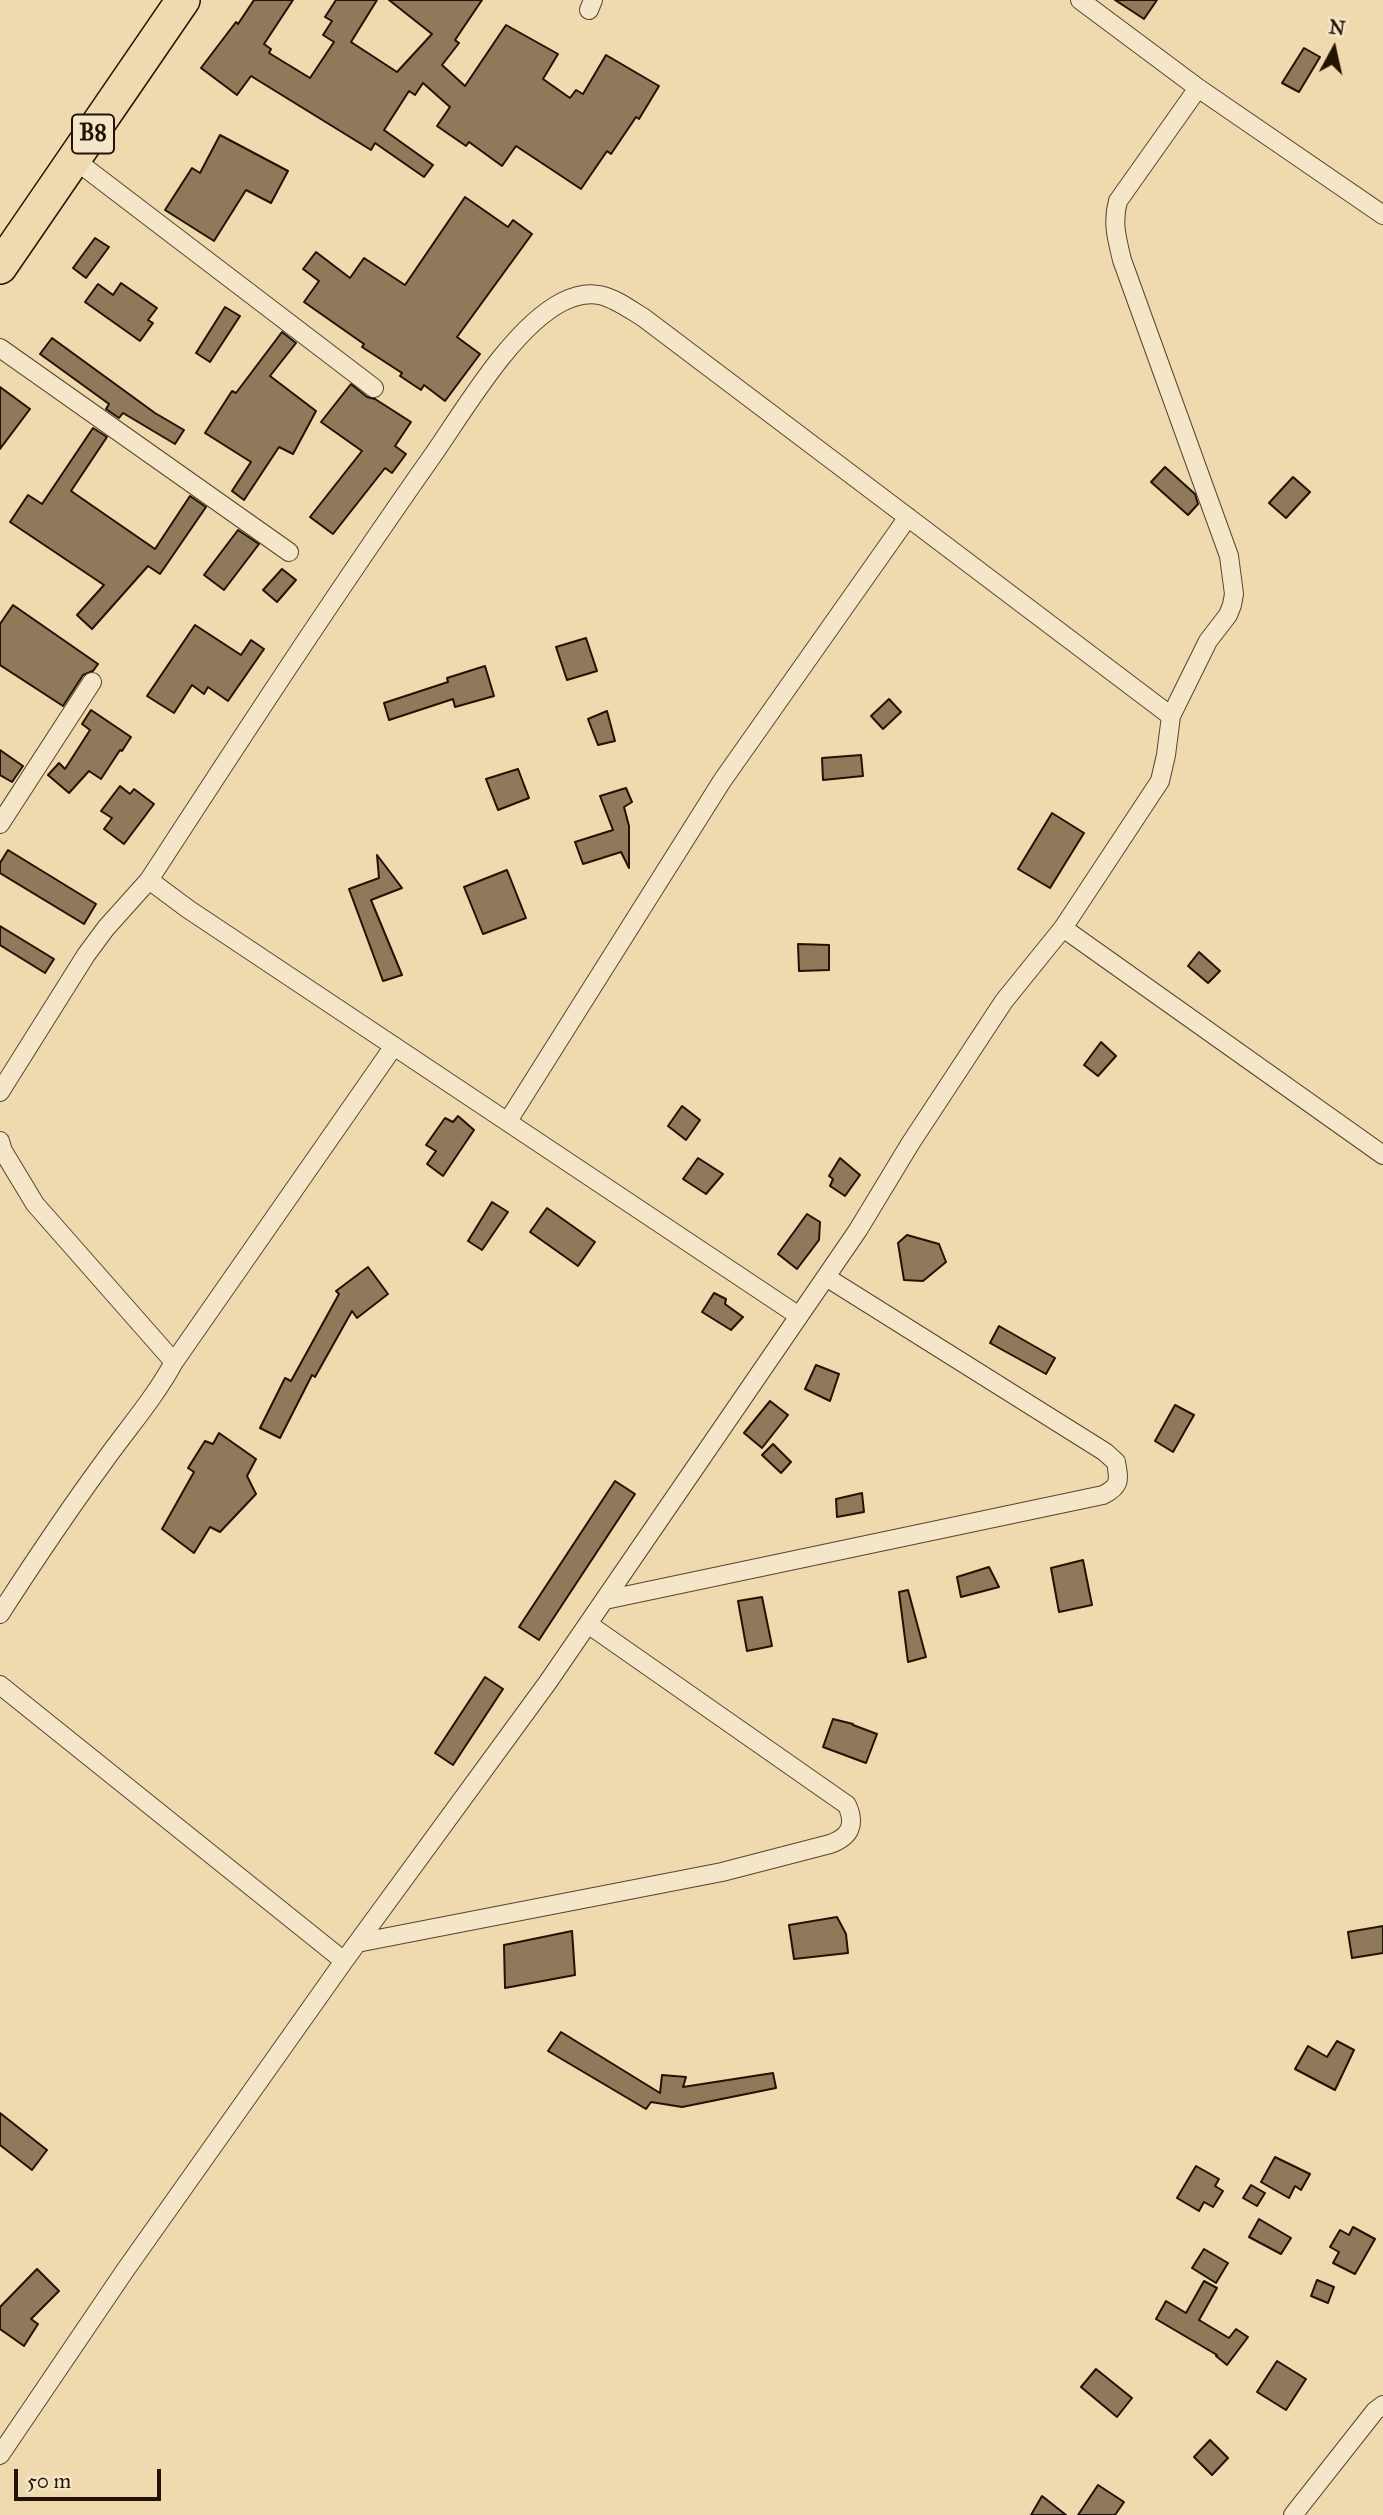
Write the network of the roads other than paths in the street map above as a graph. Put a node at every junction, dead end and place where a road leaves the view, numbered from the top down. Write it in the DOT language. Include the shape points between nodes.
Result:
graph roads {
  1 [pos="183,0"];
  2 [pos="1080,0"];
  3 [pos="1198,88"];
  4 [pos="75,160"];
  5 [pos="1383,215"];
  6 [pos="0,267"];
  7 [pos="0,348"];
  8 [pos="374,388"];
  9 [pos="908,517"];
  10 [pos="289,552"];
  11 [pos="92,682"];
  12 [pos="1171,716"];
  13 [pos="0,824"];
  14 [pos="149,880"];
  15 [pos="1063,928"];
  16 [pos="394,1046"];
  17 [pos="0,1092"];
  18 [pos="508,1121"];
  19 [pos="0,1141"];
  20 [pos="1383,1154"];
  21 [pos="826,1277"];
  22 [pos="799,1316"];
  23 [pos="174,1362"];
  24 [pos="604,1600"];
  25 [pos="0,1614"];
  26 [pos="588,1624"];
  27 [pos="0,1685"];
  28 [pos="357,1942"];
  29 [pos="344,1961"];
  30 [pos="1383,2404"];
  31 [pos="0,2455"];
  32 [pos="1293,2515"];
  1 -- 4 [label="highway, B8"];
  2 -- 3 [label="street"];
  3 -- 5 [label="street"];
  3 -- 12 [label="street" via="1118,201 1114,228 1232,573 1234,594 1228,615 1208,641"];
  4 -- 6 [label="highway, B8"];
  4 -- 8 [label="street"];
  7 -- 10 [label="street"];
  9 -- 12 [label="street"];
  9 -- 14 [label="street" via="645,318 595,292 560,303 501,358 340,587"];
  9 -- 18 [label="street" via="722,781"];
  11 -- 13 [label="street"];
  12 -- 15 [label="street" via="1160,780"];
  14 -- 16 [label="street"];
  14 -- 17 [label="street" via="86,955"];
  15 -- 20 [label="street"];
  15 -- 21 [label="street" via="1004,1001"];
  16 -- 18 [label="street"];
  16 -- 23 [label="street"];
  18 -- 22 [label="street"];
  19 -- 23 [label="street" via="35,1204"];
  21 -- 22 [label="street"];
  21 -- 24 [label="street" via="1105,1452 1116,1462 1115,1489"];
  22 -- 24 [label="street"];
  23 -- 25 [label="street"];
  24 -- 26 [label="street"];
  26 -- 28 [label="street"];
  26 -- 28 [label="street" via="847,1805 852,1816 848,1834 830,1844 722,1872"];
  27 -- 29 [label="street"];
  28 -- 29 [label="street"];
  29 -- 31 [label="street"];
  30 -- 32 [label="street"];
}
